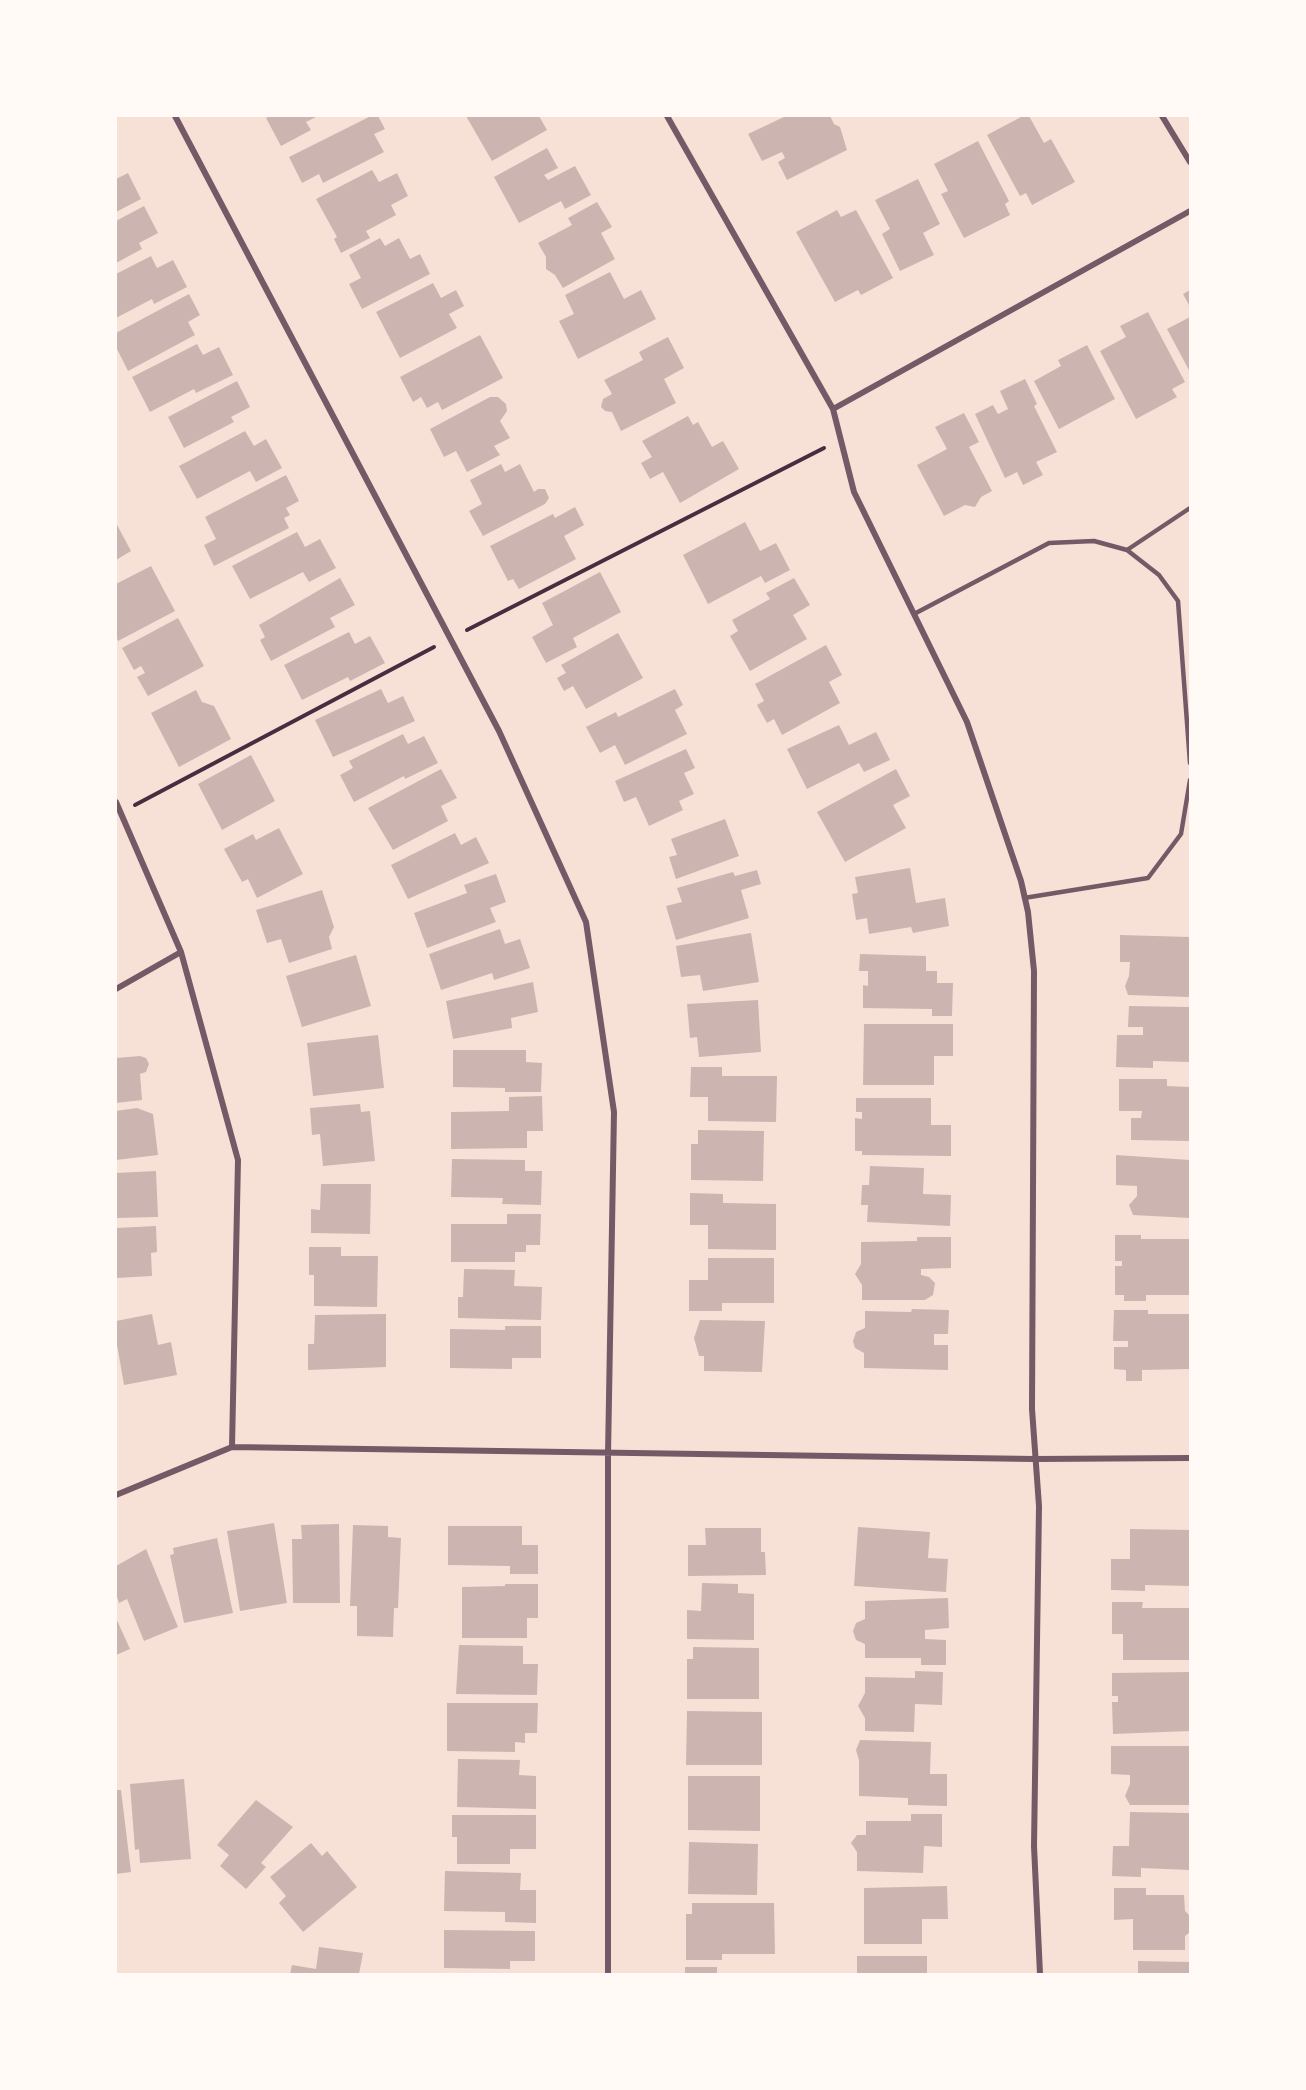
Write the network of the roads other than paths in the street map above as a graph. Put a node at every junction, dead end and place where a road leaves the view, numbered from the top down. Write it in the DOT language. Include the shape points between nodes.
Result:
graph roads {
  1 [pos="175,116"];
  2 [pos="667,116"];
  3 [pos="1162,116"];
  4 [pos="1191,162"];
  5 [pos="1191,211"];
  6 [pos="833,409"];
  7 [pos="1191,508"];
  8 [pos="1127,550"];
  9 [pos="914,614"];
  10 [pos="1191,764"];
  11 [pos="1191,780"];
  12 [pos="116,802"];
  13 [pos="1024,898"];
  14 [pos="181,952"];
  15 [pos="116,990"];
  16 [pos="232,1447"];
  17 [pos="608,1455"];
  18 [pos="1191,1458"];
  19 [pos="1034,1460"];
  20 [pos="116,1495"];
  21 [pos="608,1974"];
  22 [pos="1040,1974"];
  1 -- 17 [label="street" via="499,731 586,922 614,1112"];
  2 -- 6 [label="street"];
  3 -- 4 [label="street"];
  5 -- 6 [label="street"];
  6 -- 9 [label="street" via="854,492"];
  7 -- 8 [label="lane"];
  8 -- 9 [label="lane" via="1094,541 1049,543"];
  8 -- 10 [label="lane" via="1159,574 1178,601"];
  9 -- 13 [label="street" via="968,722"];
  11 -- 13 [label="lane" via="1181,834 1148,878"];
  12 -- 14 [label="street"];
  13 -- 19 [label="street" via="1034,971"];
  14 -- 15 [label="street"];
  14 -- 16 [label="street" via="238,1160"];
  16 -- 17 [label="street"];
  16 -- 20 [label="street"];
  17 -- 19 [label="street"];
  17 -- 21 [label="street"];
  18 -- 19 [label="street"];
  19 -- 22 [label="street" via="1040,1506 1034,1846"];
}
